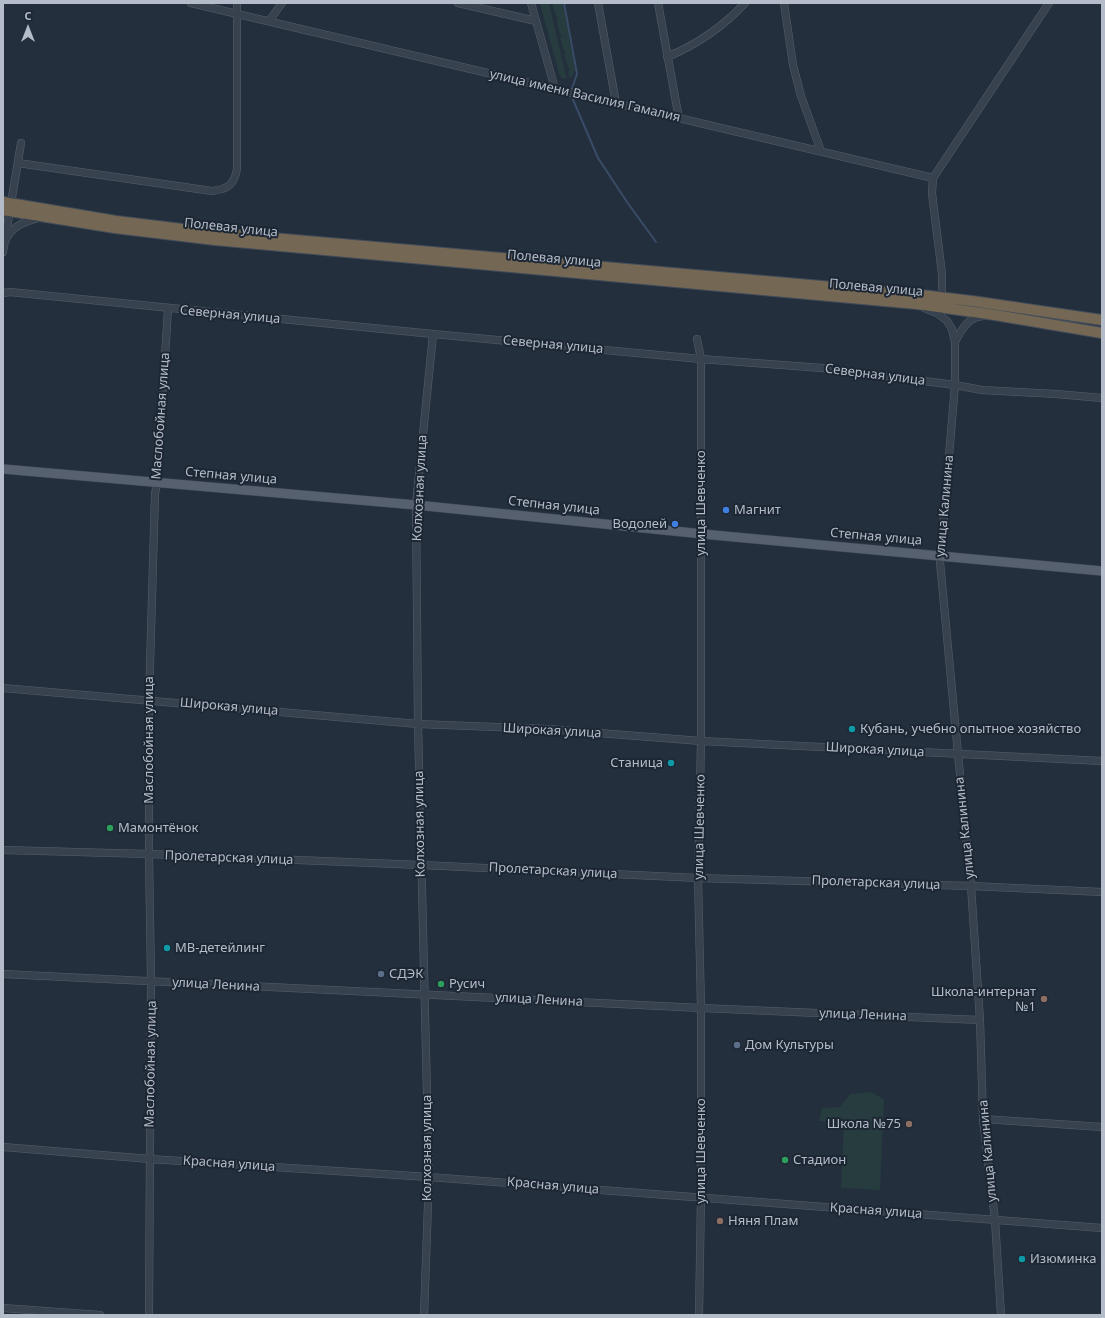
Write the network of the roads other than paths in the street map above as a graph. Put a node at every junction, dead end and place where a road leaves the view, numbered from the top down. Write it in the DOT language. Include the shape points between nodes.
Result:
graph roads {
  1 [pos="192,3"];
  2 [pos="237,3"];
  3 [pos="282,3"];
  4 [pos="458,3"];
  5 [pos="532,3"];
  6 [pos="598,3"];
  7 [pos="658,3"];
  8 [pos="745,3"];
  9 [pos="784,3"];
  10 [pos="1050,3"];
  11 [pos="474,5"];
  12 [pos="237,13"];
  13 [pos="269,21"];
  14 [pos="536,21"];
  15 [pos="667,57"];
  16 [pos="555,89"];
  17 [pos="616,104"];
  18 [pos="679,119"];
  19 [pos="22,143"];
  20 [pos="821,151"];
  21 [pos="18,163"];
  22 [pos="933,178"];
  23 [pos="6,207"];
  24 [pos="45,217"];
  25 [pos="3,227"];
  26 [pos="5,241"];
  27 [pos="3,252"];
  28 [pos="3,293"];
  29 [pos="942,297"];
  30 [pos="917,304"];
  31 [pos="168,309"];
  32 [pos="996,315"];
  33 [pos="1102,320"];
  34 [pos="1102,333"];
  35 [pos="433,334"];
  36 [pos="698,339"];
  37 [pos="954,342"];
  38 [pos="701,359"];
  39 [pos="955,385"];
  40 [pos="1102,398"];
  41 [pos="3,469"];
  42 [pos="157,482"];
  43 [pos="416,505"];
  44 [pos="701,534"];
  45 [pos="940,556"];
  46 [pos="1102,571"];
  47 [pos="3,688"];
  48 [pos="149,700"];
  49 [pos="418,724"];
  50 [pos="701,741"];
  51 [pos="958,754"];
  52 [pos="1102,761"];
  53 [pos="3,850"];
  54 [pos="149,854"];
  55 [pos="421,865"];
  56 [pos="698,878"];
  57 [pos="971,886"];
  58 [pos="1102,892"];
  59 [pos="3,974"];
  60 [pos="151,981"];
  61 [pos="425,995"];
  62 [pos="701,1008"];
  63 [pos="980,1020"];
  64 [pos="983,1119"];
  65 [pos="1102,1127"];
  66 [pos="3,1147"];
  67 [pos="150,1159"];
  68 [pos="429,1176"];
  69 [pos="701,1198"];
  70 [pos="995,1220"];
  71 [pos="1102,1228"];
  72 [pos="3,1308"];
  73 [pos="100,1315"];
  74 [pos="149,1315"];
  75 [pos="424,1315"];
  76 [pos="699,1315"];
  77 [pos="1001,1315"];
  1 -- 12 [label="street, улица имени Василия Гамалия"];
  2 -- 12 [label="street"];
  3 -- 13 [label="street"];
  4 -- 11 [label="street"];
  5 -- 14 [label="street"];
  6 -- 17 [label="street"];
  7 -- 15 [label="street"];
  8 -- 15 [label="street" via="722,26"];
  9 -- 20 [label="street" via="799,88"];
  10 -- 22 [label="street"];
  11 -- 14 [label="street"];
  12 -- 13 [label="street, улица имени Василия Гамалия"];
  12 -- 21 [label="street" via="237,169 230,184 222,190 212,192"];
  13 -- 16 [label="street, улица имени Василия Гамалия"];
  14 -- 16 [label="street"];
  15 -- 18 [label="street"];
  16 -- 17 [label="street, улица имени Василия Гамалия"];
  17 -- 18 [label="street, улица имени Василия Гамалия"];
  18 -- 20 [label="street, улица имени Василия Гамалия"];
  19 -- 21 [label="street"];
  20 -- 22 [label="street, улица имени Василия Гамалия"];
  21 -- 23 [label="street"];
  22 -- 29 [label="street" via="932,193 942,274"];
  23 -- 24 [label="highway, Полевая улица"];
  23 -- 26 [label="street"];
  23 -- 29 [label="highway, Полевая улица" via="215,233"];
  24 -- 26 [label="street" via="21,223 8,234"];
  24 -- 30 [label="highway, Полевая улица" via="215,240"];
  25 -- 26 [label="street"];
  26 -- 27 [label="street"];
  28 -- 31 [label="street, Северная улица"];
  29 -- 33 [label="highway, Полевая улица"];
  30 -- 32 [label="highway, Полевая улица"];
  30 -- 37 [label="street, улица Калинина" via="947,321 952,329"];
  31 -- 35 [label="street, Северная улица"];
  31 -- 42 [label="street, Маслобойная улица"];
  32 -- 34 [label="highway, Полевая улица"];
  32 -- 37 [label="street" via="980,316 971,320 964,325"];
  35 -- 38 [label="street, Северная улица"];
  35 -- 43 [label="street, Колхозная улица"];
  36 -- 38 [label="street, улица Шевченко"];
  37 -- 39 [label="street, улица Калинина"];
  38 -- 39 [label="street, Северная улица" via="822,368"];
  38 -- 44 [label="street, улица Шевченко"];
  39 -- 40 [label="street, Северная улица" via="982,390"];
  39 -- 45 [label="street, улица Калинина"];
  41 -- 42 [label="main road, Степная улица"];
  42 -- 43 [label="main road, Степная улица"];
  42 -- 48 [label="street, Маслобойная улица"];
  43 -- 44 [label="main road, Степная улица"];
  43 -- 49 [label="street, Колхозная улица"];
  44 -- 45 [label="main road, Степная улица"];
  44 -- 50 [label="street, улица Шевченко"];
  45 -- 46 [label="main road, Степная улица"];
  45 -- 51 [label="street, улица Калинина"];
  47 -- 48 [label="street, Широкая улица"];
  48 -- 49 [label="street, Широкая улица"];
  48 -- 54 [label="street, Маслобойная улица"];
  49 -- 50 [label="street, Широкая улица"];
  49 -- 55 [label="street, Колхозная улица"];
  50 -- 51 [label="street, Широкая улица"];
  50 -- 56 [label="street, улица Шевченко"];
  51 -- 52 [label="street, Широкая улица"];
  51 -- 57 [label="street, улица Калинина"];
  53 -- 54 [label="street, Пролетарская улица"];
  54 -- 55 [label="street, Пролетарская улица"];
  54 -- 60 [label="street, Маслобойная улица"];
  55 -- 56 [label="street, Пролетарская улица"];
  55 -- 61 [label="street, Колхозная улица"];
  56 -- 57 [label="street, Пролетарская улица"];
  56 -- 62 [label="street, улица Шевченко"];
  57 -- 58 [label="street, Пролетарская улица"];
  57 -- 63 [label="street, улица Калинина"];
  59 -- 60 [label="street, улица Ленина"];
  60 -- 61 [label="street, улица Ленина"];
  60 -- 67 [label="street, Маслобойная улица"];
  61 -- 62 [label="street, улица Ленина"];
  61 -- 68 [label="street, Колхозная улица"];
  62 -- 63 [label="street, улица Ленина"];
  62 -- 69 [label="street, улица Шевченко"];
  63 -- 64 [label="street, улица Калинина"];
  64 -- 65 [label="street"];
  64 -- 70 [label="street, улица Калинина"];
  66 -- 67 [label="street, Красная улица"];
  67 -- 68 [label="street, Красная улица"];
  67 -- 74 [label="street, Маслобойная улица"];
  68 -- 69 [label="street, Красная улица"];
  68 -- 75 [label="street, Колхозная улица"];
  69 -- 70 [label="street, Красная улица"];
  69 -- 76 [label="street, улица Шевченко"];
  70 -- 71 [label="street, Красная улица"];
  70 -- 77 [label="street, улица Калинина"];
  72 -- 73 [label="street"];
}
